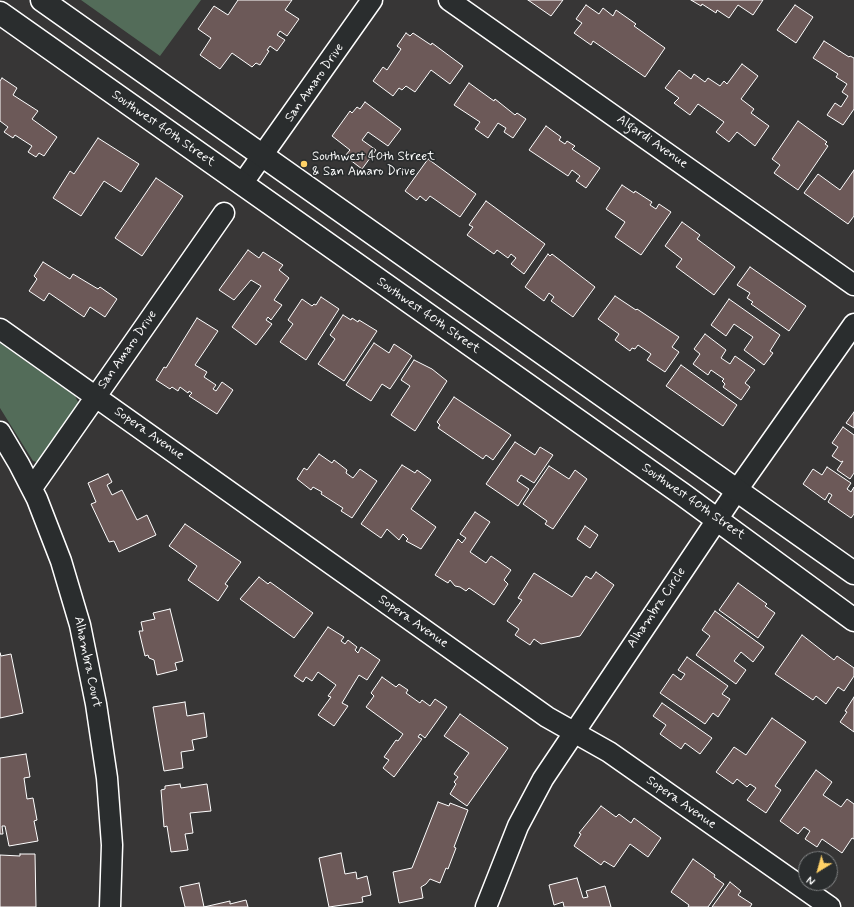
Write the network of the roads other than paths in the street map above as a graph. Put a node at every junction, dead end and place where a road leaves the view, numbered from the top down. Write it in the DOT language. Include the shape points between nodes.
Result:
graph roads {
  1 [pos="42,0"];
  2 [pos="372,0"];
  3 [pos="449,0"];
  4 [pos="0,13"];
  5 [pos="263,155"];
  6 [pos="242,184"];
  7 [pos="224,213"];
  8 [pos="854,285"];
  9 [pos="854,324"];
  10 [pos="0,329"];
  11 [pos="96,397"];
  12 [pos="0,432"];
  13 [pos="32,488"];
  14 [pos="737,490"];
  15 [pos="718,520"];
  16 [pos="854,573"];
  17 [pos="854,620"];
  18 [pos="574,732"];
  19 [pos="110,907"];
  20 [pos="486,907"];
  21 [pos="830,907"];
  1 -- 5 [label="main road"];
  2 -- 5 [label="street, San Amaro Drive"];
  3 -- 8 [label="street, Algardi Avenue"];
  4 -- 6 [label="main road, Southwest 40th Street"];
  5 -- 6 [label="street, San Amaro Drive"];
  5 -- 14 [label="main road"];
  6 -- 15 [label="main road, Southwest 40th Street"];
  7 -- 11 [label="street, San Amaro Drive"];
  9 -- 14 [label="street, Alhambra Circle"];
  10 -- 11 [label="street, Sopera Avenue"];
  11 -- 13 [label="street, San Amaro Drive"];
  11 -- 18 [label="street, Sopera Avenue" via="548,717"];
  12 -- 13 [label="street, Alhambra Court"];
  13 -- 19 [label="street, Alhambra Court" via="68,582 80,625 96,704 111,823"];
  14 -- 15 [label="street, Alhambra Circle"];
  14 -- 16 [label="main road"];
  15 -- 17 [label="main road, Southwest 40th Street"];
  15 -- 18 [label="street, Alhambra Circle"];
  18 -- 20 [label="street, Alhambra Circle" via="526,808"];
  18 -- 21 [label="street, Sopera Avenue" via="609,752"];
}
